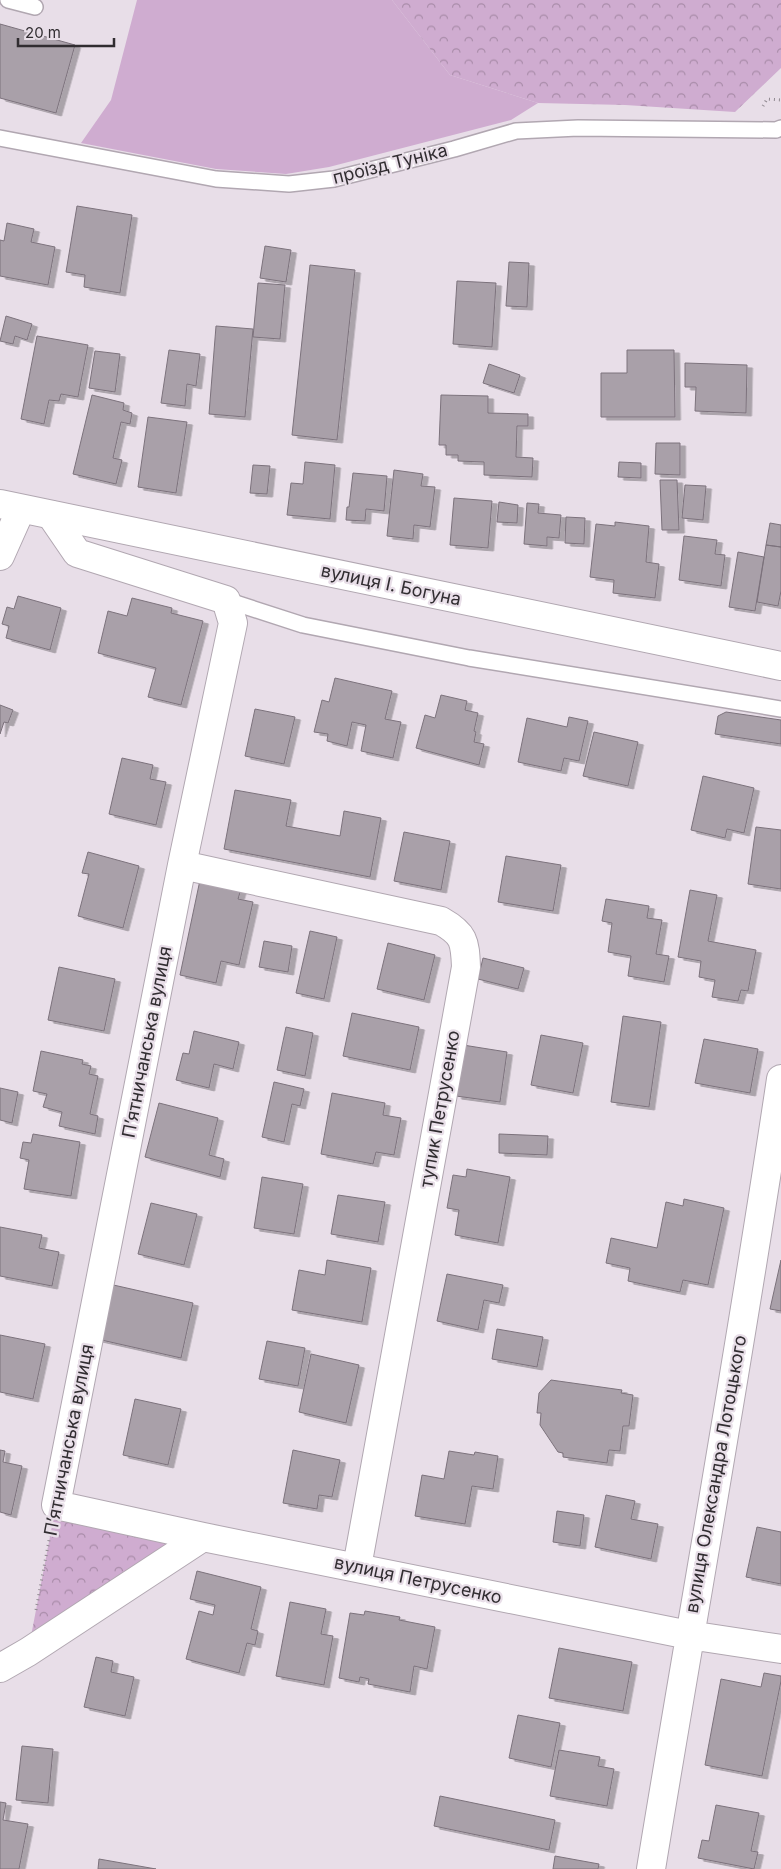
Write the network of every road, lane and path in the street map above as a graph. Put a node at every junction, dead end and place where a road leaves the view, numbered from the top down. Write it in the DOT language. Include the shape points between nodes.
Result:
graph roads {
  1 [pos="8,0"];
  2 [pos="35,7"];
  3 [pos="781,128"];
  4 [pos="0,138"];
  5 [pos="11,507"];
  6 [pos="51,515"];
  7 [pos="0,556"];
  8 [pos="226,600"];
  9 [pos="781,666"];
  10 [pos="781,709"];
  11 [pos="182,865"];
  12 [pos="781,1079"];
  13 [pos="772,1199"];
  14 [pos="56,1505"];
  15 [pos="203,1537"];
  16 [pos="357,1567"];
  17 [pos="689,1635"];
  18 [pos="781,1650"];
  19 [pos="28,1652"];
  20 [pos="0,1668"];
  21 [pos="651,1869"];
  1 -- 2 [label="lane"];
  3 -- 4 [label="lane, проїзд Туніка" via="516,131 334,179 289,184 216,179"];
  5 -- 6 [label="street, вулиця І. Богуна"];
  5 -- 7 [label="street"];
  6 -- 8 [label="street" via="77,553"];
  6 -- 9 [label="street, вулиця І. Богуна"];
  8 -- 10 [label="lane" via="303,625 450,654"];
  8 -- 11 [label="street, Пʼятничанська вулиця" via="233,623"];
  11 -- 14 [label="street, Пʼятничанська вулиця"];
  11 -- 16 [label="street, тупик Петрусенко" via="441,921 456,930 465,947 466,967"];
  12 -- 13 [label="street, вулиця Олександра Лотоцького"];
  13 -- 17 [label="street, вулиця Олександра Лотоцького"];
  14 -- 15 [label="street, вулиця Петрусенко"];
  14 -- 19 [label="path, Пʼятничанська вулиця"];
  15 -- 16 [label="street, вулиця Петрусенко"];
  15 -- 19 [label="street"];
  16 -- 17 [label="street, вулиця Петрусенко"];
  17 -- 18 [label="street, вулиця Петрусенко"];
  17 -- 21 [label="street, вулиця Олександра Лотоцького"];
  19 -- 20 [label="street"];
}
